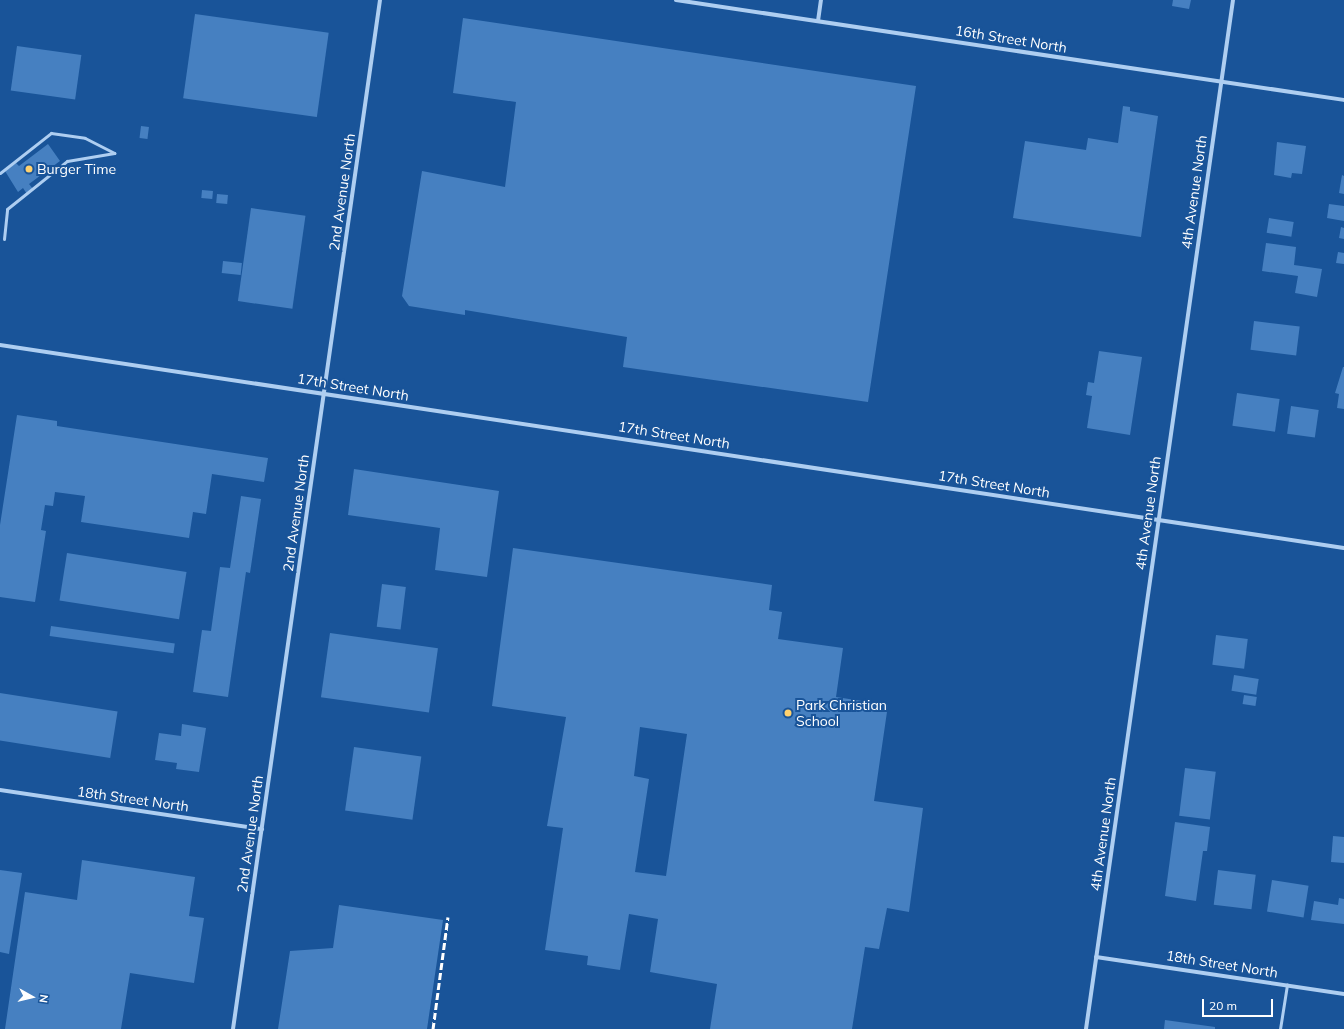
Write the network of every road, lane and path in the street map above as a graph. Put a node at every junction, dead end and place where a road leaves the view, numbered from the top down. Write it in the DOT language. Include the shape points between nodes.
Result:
graph roads {
  1 [pos="380,0"];
  2 [pos="676,0"];
  3 [pos="821,0"];
  4 [pos="1233,0"];
  5 [pos="818,21"];
  6 [pos="1222,82"];
  7 [pos="1344,100"];
  8 [pos="0,173"];
  9 [pos="4,239"];
  10 [pos="0,345"];
  11 [pos="324,394"];
  12 [pos="1159,520"];
  13 [pos="1344,548"];
  14 [pos="0,790"];
  15 [pos="262,829"];
  16 [pos="1096,957"];
  17 [pos="1287,985"];
  18 [pos="1344,994"];
  19 [pos="233,1029"];
  20 [pos="1086,1029"];
  21 [pos="1280,1029"];
  1 -- 11 [label="street, 2nd Avenue North"];
  2 -- 5 [label="street, 16th Street North"];
  3 -- 5 [label="street"];
  4 -- 6 [label="street, 4th Avenue North"];
  5 -- 6 [label="street, 16th Street North"];
  6 -- 7 [label="street, 16th Street North"];
  6 -- 12 [label="street, 4th Avenue North"];
  8 -- 9 [label="lane" via="52,133 85,138 114,153 67,161 7,209"];
  10 -- 11 [label="street, 17th Street North"];
  11 -- 12 [label="street, 17th Street North"];
  11 -- 15 [label="street, 2nd Avenue North"];
  12 -- 13 [label="street, 17th Street North"];
  12 -- 16 [label="street, 4th Avenue North"];
  14 -- 15 [label="street, 18th Street North"];
  15 -- 19 [label="street, 2nd Avenue North"];
  16 -- 17 [label="street, 18th Street North"];
  16 -- 20 [label="street, 4th Avenue North"];
  17 -- 18 [label="street, 18th Street North"];
  17 -- 21 [label="lane"];
}
